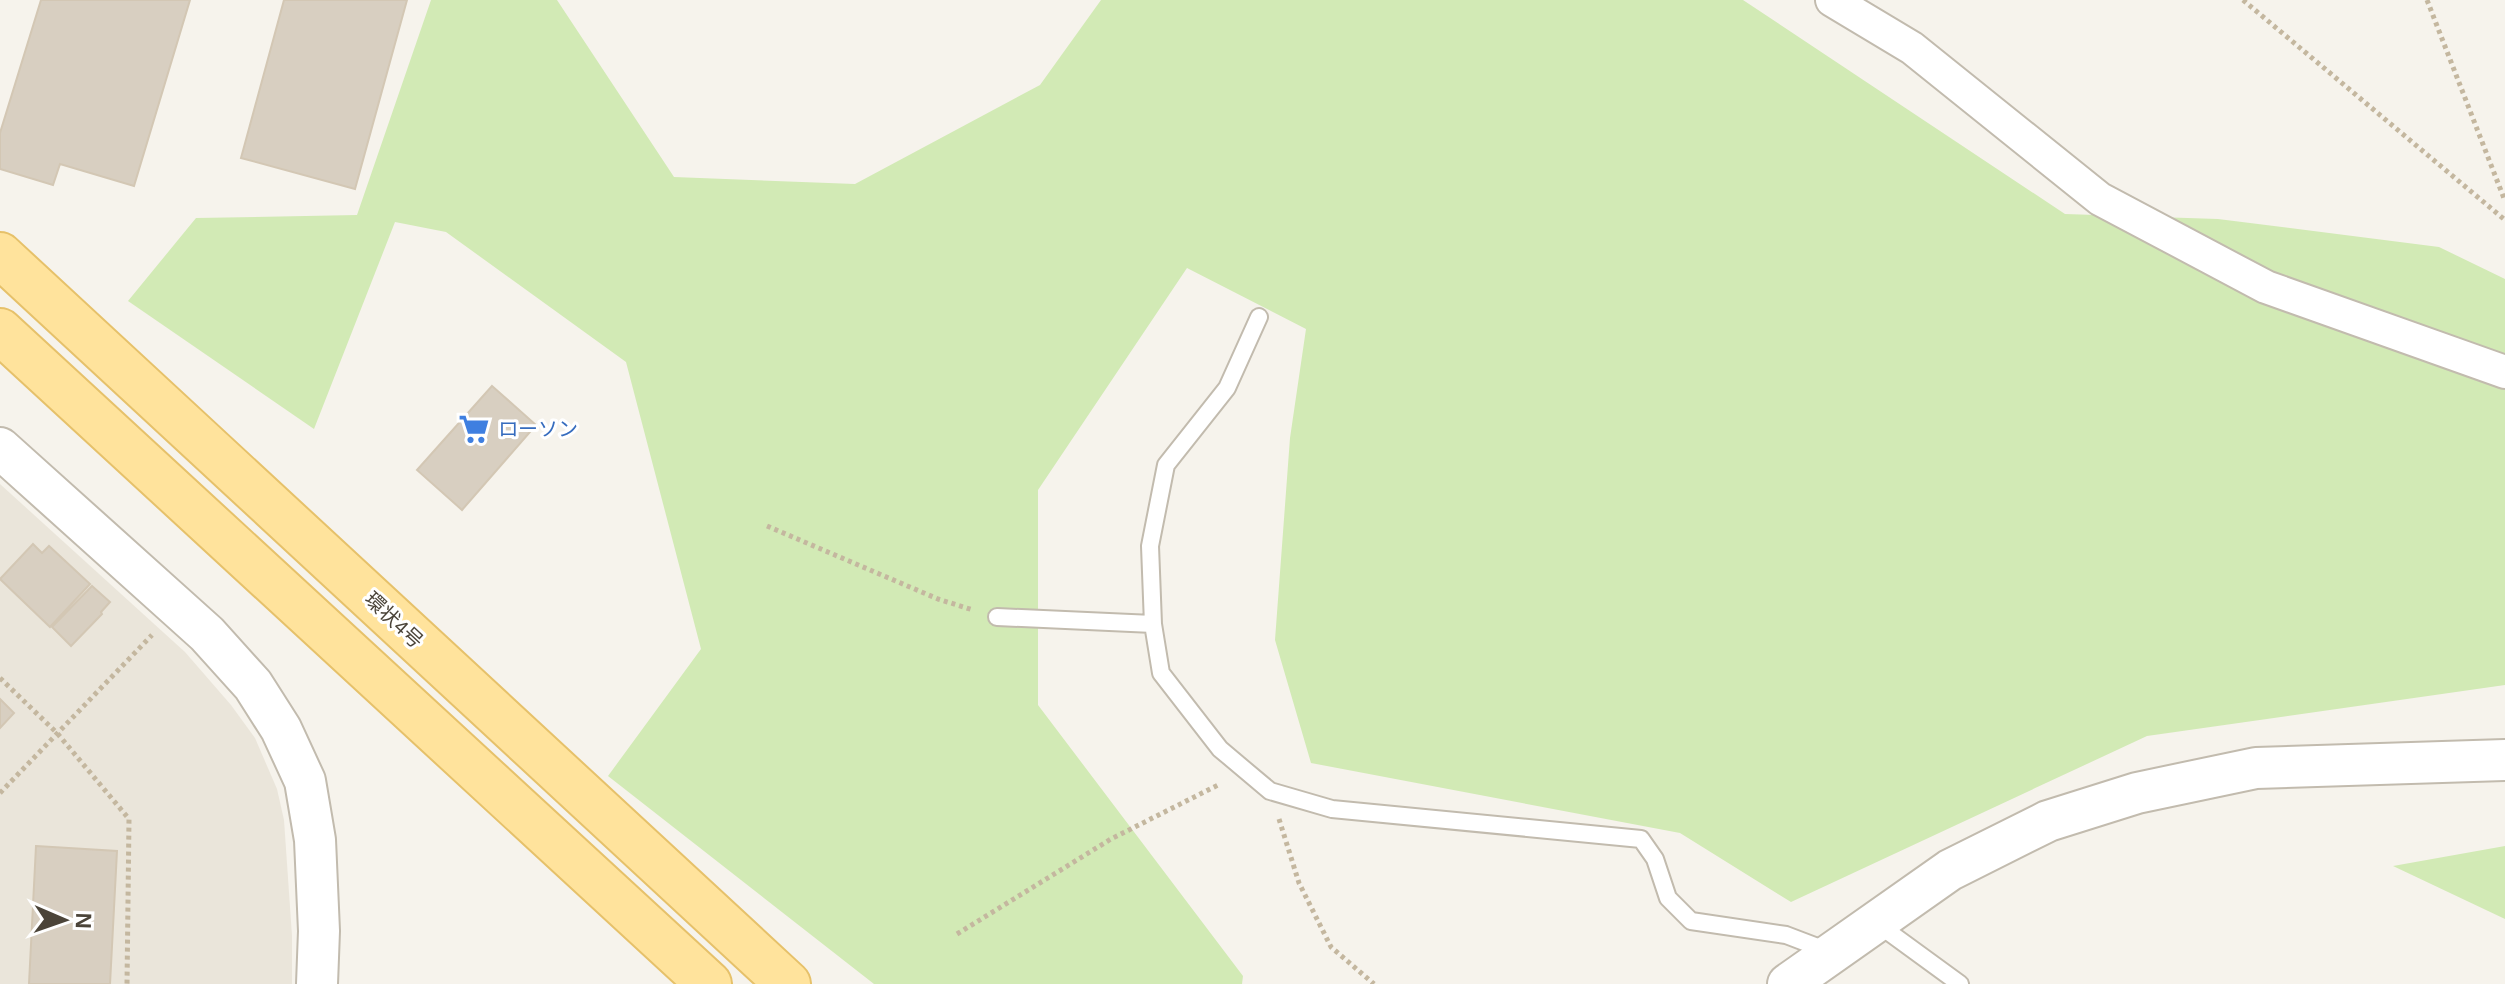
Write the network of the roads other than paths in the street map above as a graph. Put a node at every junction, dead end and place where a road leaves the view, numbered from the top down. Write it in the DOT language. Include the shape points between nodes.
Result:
graph roads {
  1 [pos="1832,0"];
  2 [pos="0,255"];
  3 [pos="1259,317"];
  4 [pos="0,331"];
  5 [pos="2505,372"];
  6 [pos="0,448"];
  7 [pos="997,617"];
  8 [pos="1153,624"];
  9 [pos="2505,760"];
  10 [pos="1875,922"];
  11 [pos="1832,953"];
  12 [pos="317,984"];
  13 [pos="709,984"];
  14 [pos="788,984"];
  15 [pos="1788,984"];
  16 [pos="1960,984"];
  1 -- 5 [label="street" via="1912,48 2100,199 2266,287"];
  2 -- 14 [label="main road, 環状4号"];
  3 -- 8 [label="lane" via="1227,388 1166,465 1150,546"];
  4 -- 13 [label="main road"];
  6 -- 12 [label="street" via="207,634 253,685 281,729 305,781 315,840"];
  7 -- 8 [label="lane"];
  8 -- 11 [label="lane" via="1161,673 1220,749 1270,791 1332,809 1641,839 1655,859 1668,898 1691,921 1786,935"];
  9 -- 10 [label="street" via="2256,768 2137,793 2034,828 1950,870"];
  10 -- 11 [label="street"];
  10 -- 16 [label="lane"];
  11 -- 15 [label="street"];
}
